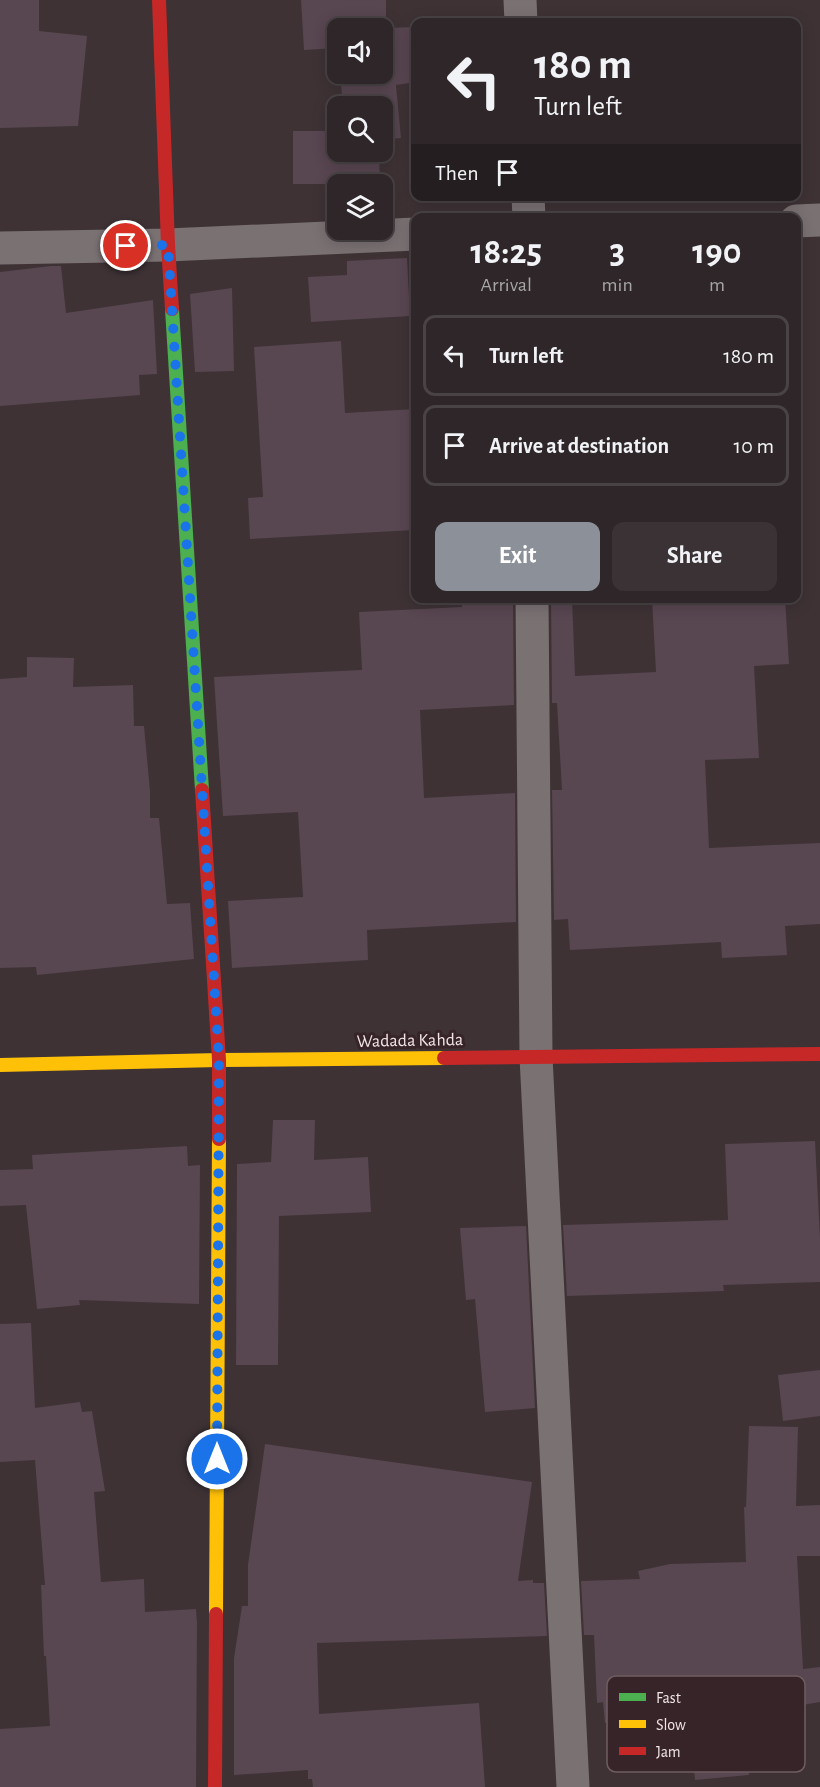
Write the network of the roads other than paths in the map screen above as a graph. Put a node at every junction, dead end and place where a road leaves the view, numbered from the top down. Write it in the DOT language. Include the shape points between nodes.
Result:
graph roads {
  1 [pos="159,0"];
  2 [pos="520,0"];
  3 [pos="521,18"];
  4 [pos="820,220"];
  5 [pos="801,221"];
  6 [pos="411,234"];
  7 [pos="168,245"];
  8 [pos="0,248"];
  9 [pos="532,603"];
  10 [pos="820,1054"];
  11 [pos="536,1057"];
  12 [pos="219,1060"];
  13 [pos="0,1065"];
  14 [pos="215,1787"];
  15 [pos="573,1787"];
  1 -- 7 [label="street"];
  2 -- 3 [label="street"];
  4 -- 5 [label="street"];
  6 -- 7 [label="street"];
  7 -- 8 [label="street"];
  7 -- 12 [label="street"];
  9 -- 11 [label="street"];
  10 -- 11 [label="street, Wadada Kahda"];
  11 -- 12 [label="street, Wadada Kahda"];
  11 -- 15 [label="street"];
  12 -- 13 [label="street, Wadada Kahda"];
  12 -- 14 [label="street"];
}
